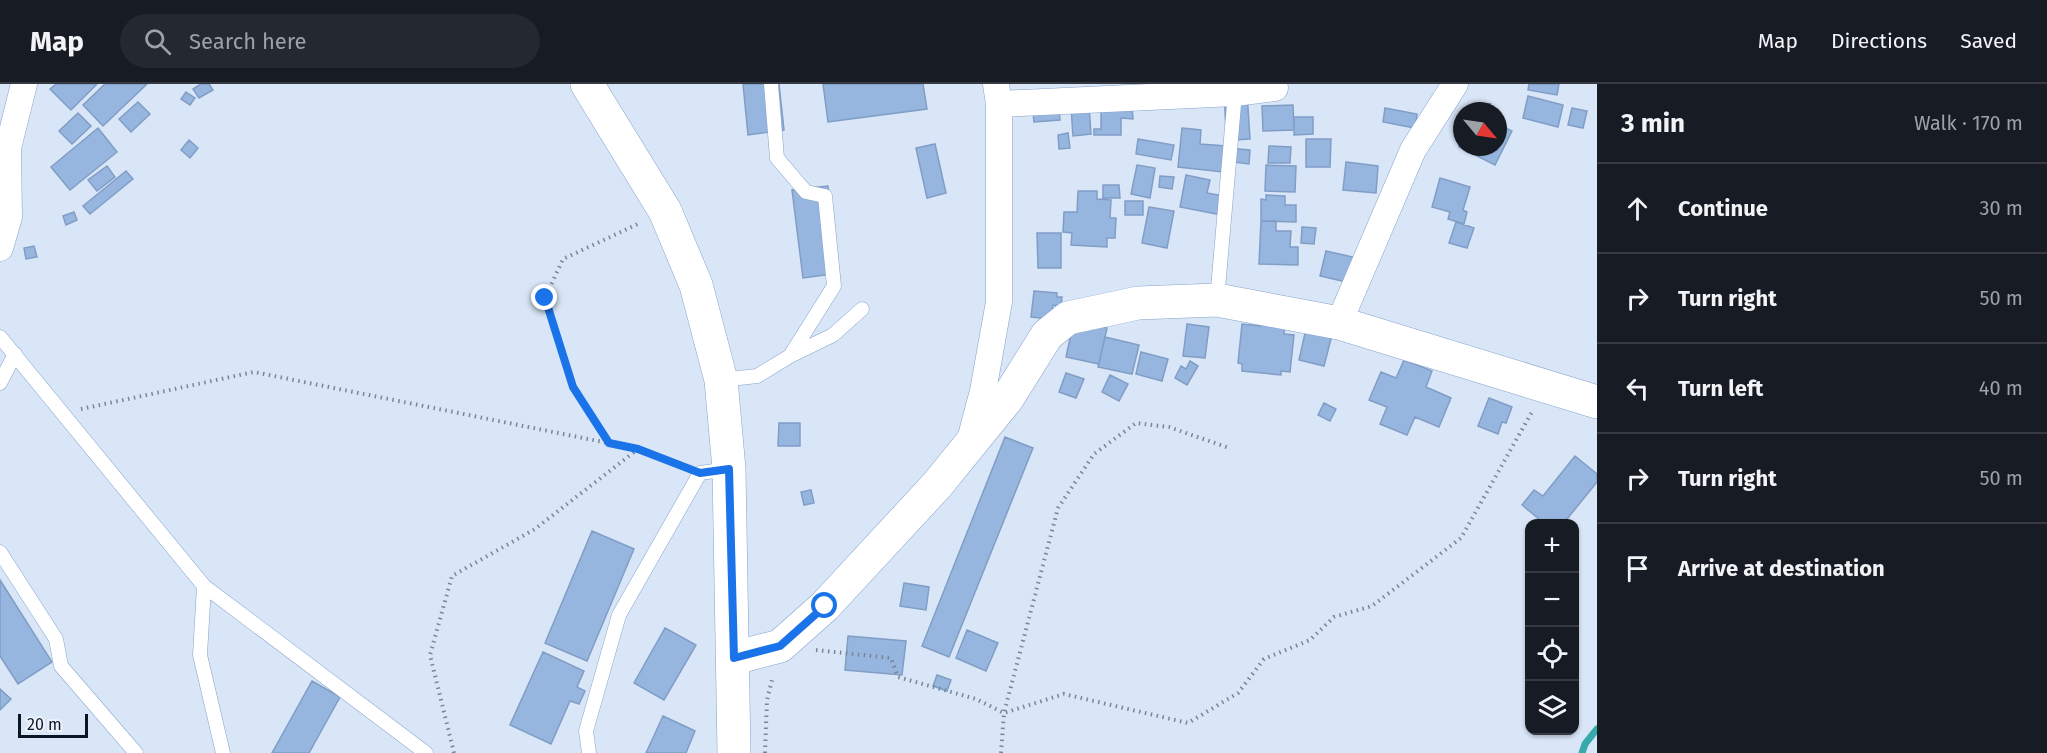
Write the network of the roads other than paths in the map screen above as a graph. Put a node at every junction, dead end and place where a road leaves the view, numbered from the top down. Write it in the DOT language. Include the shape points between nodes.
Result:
graph roads {
  1 [pos="24,84"];
  2 [pos="587,84"];
  3 [pos="771,84"];
  4 [pos="1455,84"];
  5 [pos="1275,88"];
  6 [pos="1137,91"];
  7 [pos="1235,93"];
  8 [pos="998,94"];
  9 [pos="0,248"];
  10 [pos="1217,300"];
  11 [pos="862,309"];
  12 [pos="1340,323"];
  13 [pos="0,337"];
  14 [pos="15,354"];
  15 [pos="790,357"];
  16 [pos="721,380"];
  17 [pos="0,383"];
  18 [pos="1597,402"];
  19 [pos="969,445"];
  20 [pos="714,471"];
  21 [pos="0,552"];
  22 [pos="204,586"];
  23 [pos="734,658"];
  24 [pos="136,753"];
  25 [pos="223,753"];
  26 [pos="426,753"];
  27 [pos="590,753"];
  28 [pos="734,753"];
  1 -- 9 [label="street" via="8,148 9,217"];
  2 -- 16 [label="street" via="665,211 696,285"];
  3 -- 15 [label="lane" via="777,158 807,192 825,196 834,286"];
  4 -- 12 [label="street" via="1413,150"];
  5 -- 7 [label="street"];
  6 -- 7 [label="street"];
  6 -- 8 [label="street"];
  7 -- 10 [label="lane"];
  8 -- 19 [label="street" via="999,302"];
  10 -- 12 [label="street"];
  10 -- 19 [label="street" via="1138,303 1068,318 1047,335 1007,399"];
  11 -- 15 [label="lane" via="834,335"];
  12 -- 18 [label="street"];
  13 -- 14 [label="lane"];
  14 -- 17 [label="lane"];
  14 -- 22 [label="lane"];
  15 -- 16 [label="lane" via="757,376"];
  16 -- 20 [label="street"];
  19 -- 23 [label="street" via="825,606 780,646"];
  20 -- 23 [label="street"];
  20 -- 27 [label="lane" via="619,615 586,731"];
  21 -- 24 [label="lane" via="56,639 61,666"];
  22 -- 25 [label="lane" via="200,656"];
  22 -- 26 [label="lane"];
  23 -- 28 [label="street"];
}
